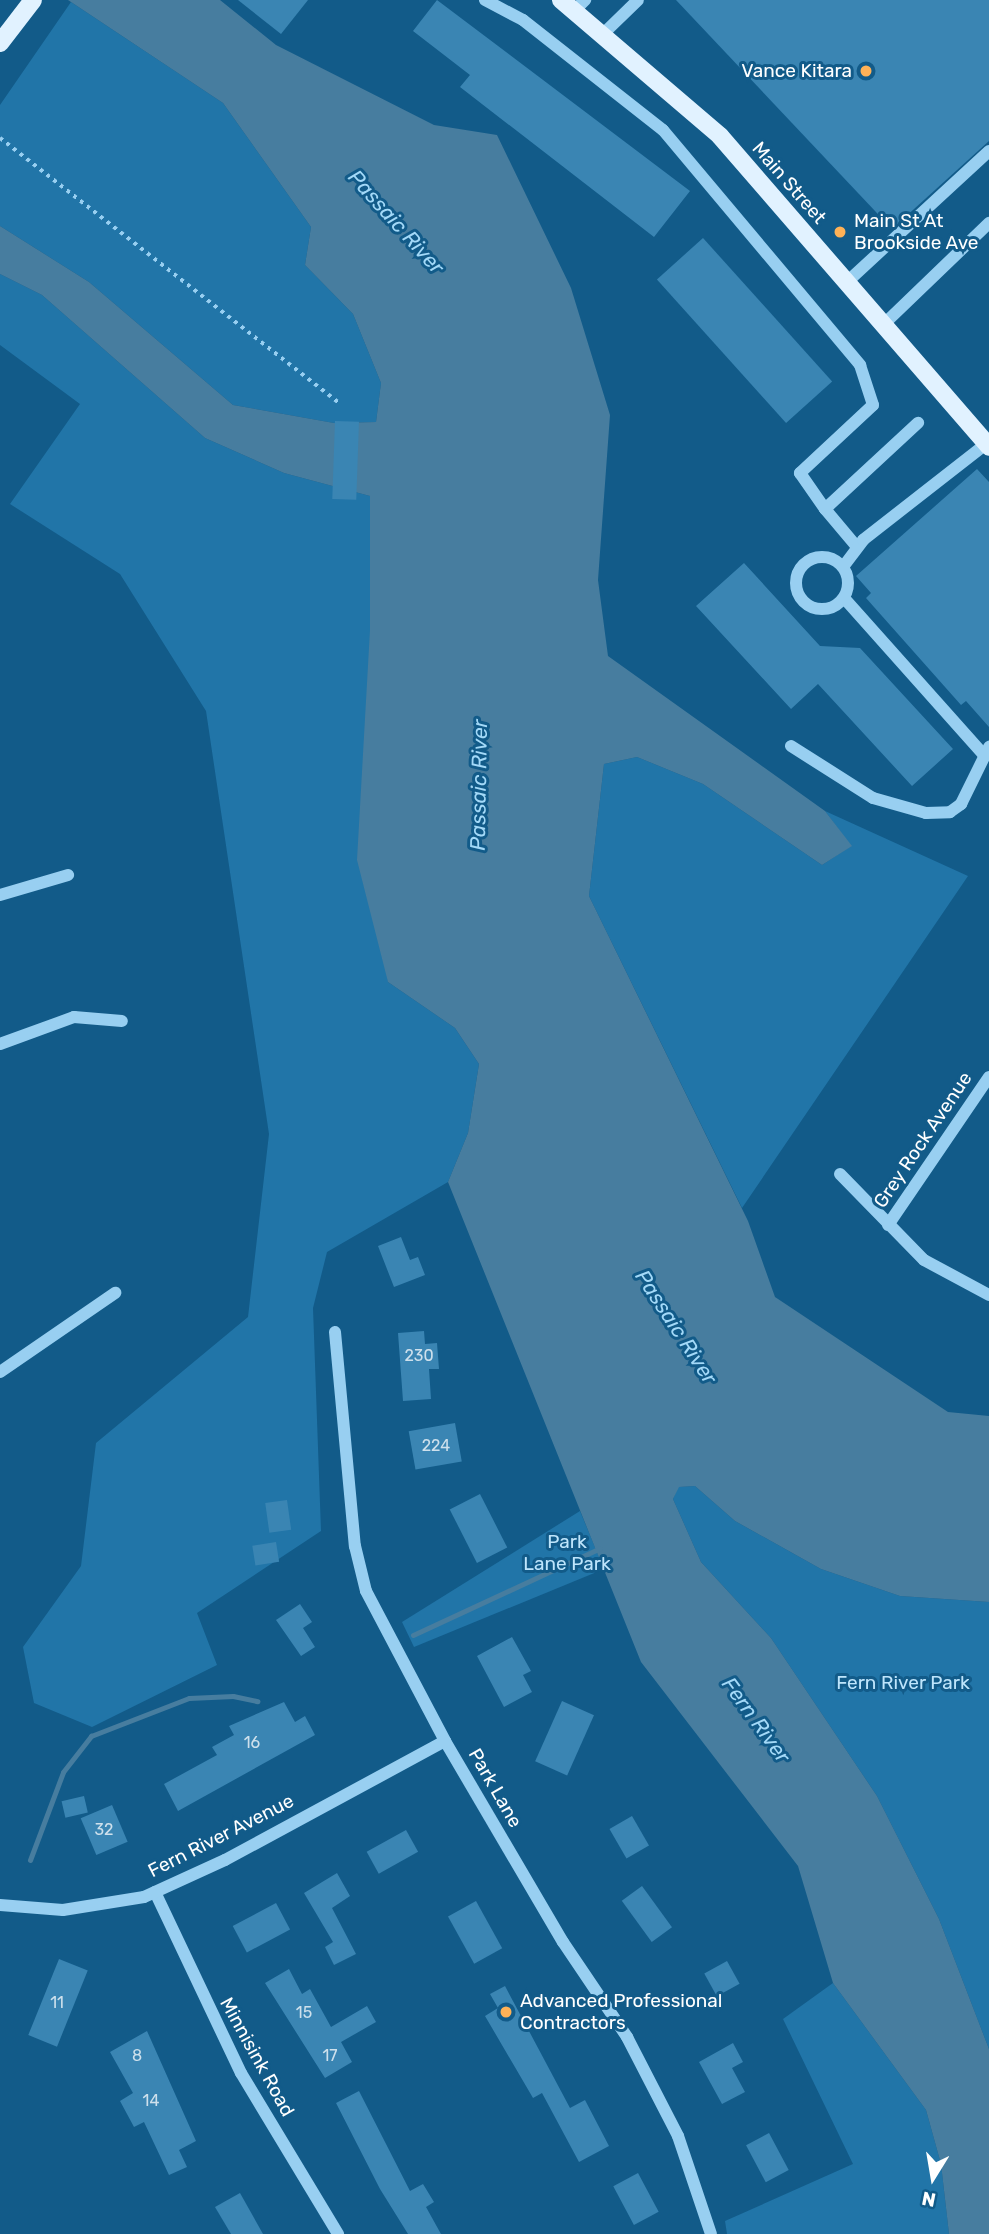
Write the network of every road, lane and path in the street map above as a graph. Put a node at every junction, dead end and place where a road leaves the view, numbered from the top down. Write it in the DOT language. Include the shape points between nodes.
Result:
graph roads {
  1 [pos="33,0"];
  2 [pos="485,0"];
  3 [pos="638,0"];
  4 [pos="574,4"];
  5 [pos="602,35"];
  6 [pos="0,43"];
  7 [pos="0,138"];
  8 [pos="989,151"];
  9 [pos="989,223"];
  10 [pos="847,282"];
  11 [pos="884,324"];
  12 [pos="341,404"];
  13 [pos="918,423"];
  14 [pos="987,445"];
  15 [pos="825,509"];
  16 [pos="858,547"];
  17 [pos="843,567"];
  18 [pos="844,598"];
  19 [pos="791,746"];
  20 [pos="986,751"];
  21 [pos="68,876"];
  22 [pos="0,895"];
  23 [pos="122,1021"];
  24 [pos="0,1044"];
  25 [pos="989,1077"];
  26 [pos="840,1174"];
  27 [pos="888,1225"];
  28 [pos="115,1293"];
  29 [pos="989,1296"];
  30 [pos="335,1332"];
  31 [pos="0,1372"];
  32 [pos="445,1741"];
  33 [pos="155,1892"];
  34 [pos="0,1905"];
  35 [pos="338,2234"];
  36 [pos="711,2234"];
  1 -- 6 [label="main road"];
  2 -- 15 [label="street" via="523,20 663,130 860,365 873,405 800,473"];
  3 -- 5 [label="street"];
  4 -- 5 [label="main road, Main Street"];
  5 -- 10 [label="main road, Main Street" via="720,136"];
  7 -- 12 [label="path"];
  8 -- 10 [label="street"];
  9 -- 11 [label="street"];
  10 -- 11 [label="main road, Main Street"];
  11 -- 14 [label="main road, Main Street"];
  13 -- 15 [label="street"];
  14 -- 16 [label="street"];
  15 -- 16 [label="street"];
  16 -- 17 [label="street"];
  17 -- 18 [label="street" via="849,582"];
  17 -- 18 [label="street" via="819,557 803,565 796,581 800,598 814,609 831,608"];
  18 -- 20 [label="street"];
  19 -- 20 [label="street" via="873,798 926,813 950,812 961,804"];
  21 -- 22 [label="street"];
  23 -- 24 [label="street" via="74,1017"];
  25 -- 27 [label="street, Grey Rock Avenue"];
  26 -- 27 [label="street"];
  27 -- 29 [label="street" via="924,1260"];
  28 -- 31 [label="street"];
  30 -- 32 [label="street, Park Lane" via="358,1565"];
  32 -- 33 [label="street, Fern River Avenue"];
  32 -- 36 [label="street, Park Lane" via="563,1942 627,2037 678,2136"];
  33 -- 34 [label="street, Fern River Avenue" via="63,1910"];
  33 -- 35 [label="street, Minnisink Road" via="186,1966 241,2073"];
}
